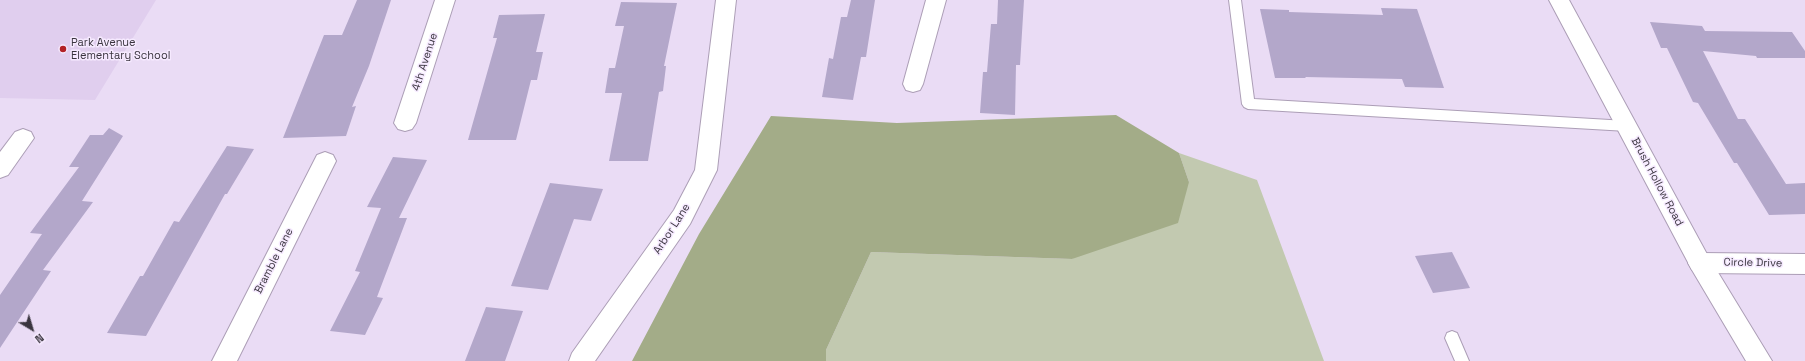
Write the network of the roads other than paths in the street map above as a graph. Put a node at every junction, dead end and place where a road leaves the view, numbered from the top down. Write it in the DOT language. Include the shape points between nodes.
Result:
graph roads {
  1 [pos="446,0"];
  2 [pos="726,0"];
  3 [pos="936,0"];
  4 [pos="1235,0"];
  5 [pos="1559,0"];
  6 [pos="913,84"];
  7 [pos="405,123"];
  8 [pos="1627,126"];
  9 [pos="22,138"];
  10 [pos="325,161"];
  11 [pos="0,169"];
  12 [pos="1700,263"];
  13 [pos="1805,264"];
  14 [pos="1452,338"];
  15 [pos="224,361"];
  16 [pos="581,361"];
  17 [pos="1462,361"];
  18 [pos="1760,361"];
  1 -- 7 [label="street, 4th Avenue"];
  2 -- 16 [label="street, Arbor Lane" via="706,170 682,217"];
  3 -- 6 [label="street"];
  4 -- 8 [label="lane" via="1248,104"];
  5 -- 8 [label="street, Brush Hollow Road"];
  8 -- 12 [label="street, Brush Hollow Road"];
  9 -- 11 [label="street"];
  10 -- 15 [label="street, Bramble Lane"];
  12 -- 13 [label="street, Circle Drive"];
  12 -- 18 [label="street, Brush Hollow Road"];
  14 -- 17 [label="lane"];
}
